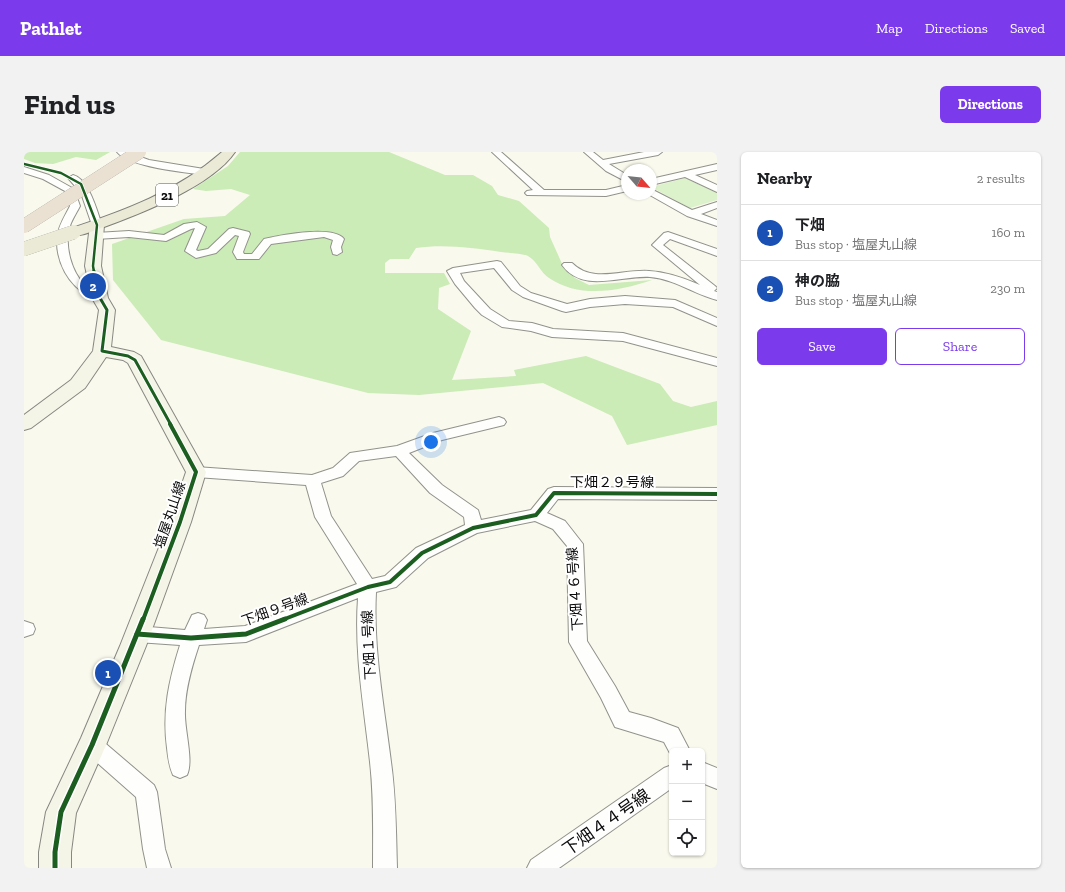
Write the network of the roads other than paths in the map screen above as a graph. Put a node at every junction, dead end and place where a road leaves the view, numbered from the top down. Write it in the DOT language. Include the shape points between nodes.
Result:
graph roads {
  1 [pos="121,152"];
  2 [pos="139,152"];
  3 [pos="229,152"];
  4 [pos="496,152"];
  5 [pos="588,152"];
  6 [pos="658,152"];
  7 [pos="601,163"];
  8 [pos="24,167"];
  9 [pos="717,167"];
  10 [pos="204,172"];
  11 [pos="686,174"];
  12 [pos="621,175"];
  13 [pos="657,181"];
  14 [pos="621,189"];
  15 [pos="717,189"];
  16 [pos="530,193"];
  17 [pos="542,193"];
  18 [pos="657,195"];
  19 [pos="717,205"];
  20 [pos="24,214"];
  21 [pos="691,214"];
  22 [pos="717,223"];
  23 [pos="24,226"];
  24 [pos="97,230"];
  25 [pos="24,249"];
  26 [pos="337,252"];
  27 [pos="717,253"];
  28 [pos="568,265"];
  29 [pos="717,293"];
  30 [pos="717,296"];
  31 [pos="100,298"];
  32 [pos="717,322"];
  33 [pos="102,351"];
  34 [pos="717,362"];
  35 [pos="499,422"];
  36 [pos="24,424"];
  37 [pos="398,451"];
  38 [pos="196,472"];
  39 [pos="312,480"];
  40 [pos="717,494"];
  41 [pos="536,515"];
  42 [pos="473,528"];
  43 [pos="368,587"];
  44 [pos="194,629"];
  45 [pos="137,634"];
  46 [pos="92,745"];
  47 [pos="678,748"];
  48 [pos="180,768"];
  49 [pos="705,773"];
  50 [pos="669,777"];
  51 [pos="717,779"];
  52 [pos="55,868"];
  53 [pos="159,868"];
  54 [pos="385,868"];
  55 [pos="539,868"];
  1 -- 10 [label="street" via="138,160"];
  1 -- 20 [label="highway"];
  2 -- 23 [label="highway, bridge"];
  3 -- 10 [label="main road, 21"];
  4 -- 17 [label="street"];
  5 -- 7 [label="street"];
  6 -- 7 [label="street"];
  7 -- 12 [label="street"];
  8 -- 24 [label="street" via="61,173 81,184 86,192"];
  8 -- 31 [label="street" via="69,189 75,206 64,229 64,256 70,272 82,287"];
  9 -- 11 [label="street"];
  10 -- 24 [label="main road, 21" via="177,190"];
  11 -- 13 [label="street"];
  11 -- 15 [label="street"];
  14 -- 17 [label="street" via="606,192"];
  16 -- 17 [label="street"];
  18 -- 21 [label="street"];
  19 -- 21 [label="street"];
  21 -- 22 [label="street"];
  24 -- 25 [label="main road, 21, bridge" via="74,232"];
  24 -- 26 [label="street" via="166,238 188,226 197,225 201,227 190,251 196,255 212,251 233,231 246,234 238,252 241,257 248,258 255,257 268,242 324,234 339,239"];
  24 -- 31 [label="street" via="93,266"];
  27 -- 29 [label="street" via="668,234 657,245"];
  28 -- 30 [label="street" via="572,272 584,277 650,274 673,279"];
  31 -- 33 [label="street" via="107,310"];
  32 -- 34 [label="street" via="675,304 625,300 566,308 527,295 516,288 497,264 453,271 478,305 506,324 532,327 552,333 623,337"];
  33 -- 36 [label="street" via="78,384"];
  33 -- 38 [label="street, 塩屋丸山線" via="128,356 135,360"];
  35 -- 37 [label="street" via="438,436"];
  37 -- 39 [label="street" via="355,457 338,472"];
  37 -- 42 [label="street" via="436,489 472,514"];
  38 -- 39 [label="street"];
  38 -- 45 [label="street, 塩屋丸山線" via="180,522"];
  39 -- 43 [label="street" via="322,517"];
  40 -- 41 [label="street, 下畑２９号線" via="554,493"];
  41 -- 42 [label="street"];
  41 -- 47 [label="street, 下畑４６号線" via="559,526 575,544 578,642 622,720 671,735"];
  42 -- 43 [label="street" via="422,553 390,582"];
  43 -- 44 [label="street, 下畑９号線" via="246,634"];
  43 -- 54 [label="street, 下畑１号線" via="368,665 381,763"];
  44 -- 45 [label="street, 下畑９号線"];
  44 -- 48 [label="street" via="175,704"];
  45 -- 46 [label="street, 塩屋丸山線"];
  46 -- 52 [label="street, 塩屋丸山線" via="61,812"];
  46 -- 53 [label="street" via="146,792"];
  49 -- 51 [label="street"];
  50 -- 55 [label="street, 下畑４４号線"];
}
